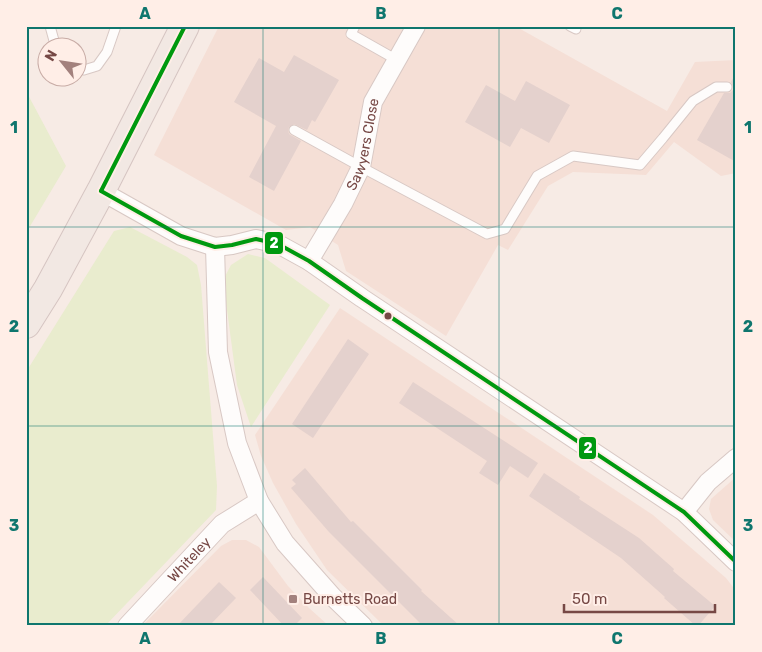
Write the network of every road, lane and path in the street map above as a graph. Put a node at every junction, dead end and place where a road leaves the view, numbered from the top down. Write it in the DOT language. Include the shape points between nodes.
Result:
graph roads {
  1 [pos="116,26"];
  2 [pos="185,26"];
  3 [pos="355,26"];
  4 [pos="416,26"];
  5 [pos="397,60"];
  6 [pos="88,69"];
  7 [pos="727,87"];
  8 [pos="294,130"];
  9 [pos="361,167"];
  10 [pos="101,191"];
  11 [pos="215,247"];
  12 [pos="309,262"];
  13 [pos="26,324"];
  14 [pos="736,458"];
  15 [pos="259,501"];
  16 [pos="684,512"];
  17 [pos="736,562"];
  18 [pos="127,626"];
  19 [pos="363,626"];
  1 -- 6 [label="lane" via="107,52 97,66"];
  2 -- 10 [label="main road"];
  3 -- 5 [label="lane" via="351,34"];
  4 -- 5 [label="street, Sawyers Close"];
  5 -- 9 [label="street, Sawyers Close" via="373,102"];
  7 -- 9 [label="lane" via="716,87 693,101 640,164 573,156 537,176 505,229 487,234"];
  8 -- 9 [label="lane"];
  9 -- 12 [label="street, Sawyers Close"];
  10 -- 11 [label="street" via="181,236"];
  10 -- 13 [label="main road"];
  11 -- 12 [label="street" via="256,239 278,244"];
  11 -- 15 [label="street" via="218,352 236,444"];
  12 -- 16 [label="street"];
  14 -- 16 [label="street" via="708,482"];
  15 -- 18 [label="street, Whiteley" via="222,524"];
  15 -- 19 [label="street" via="285,543"];
  16 -- 17 [label="street"];
}
